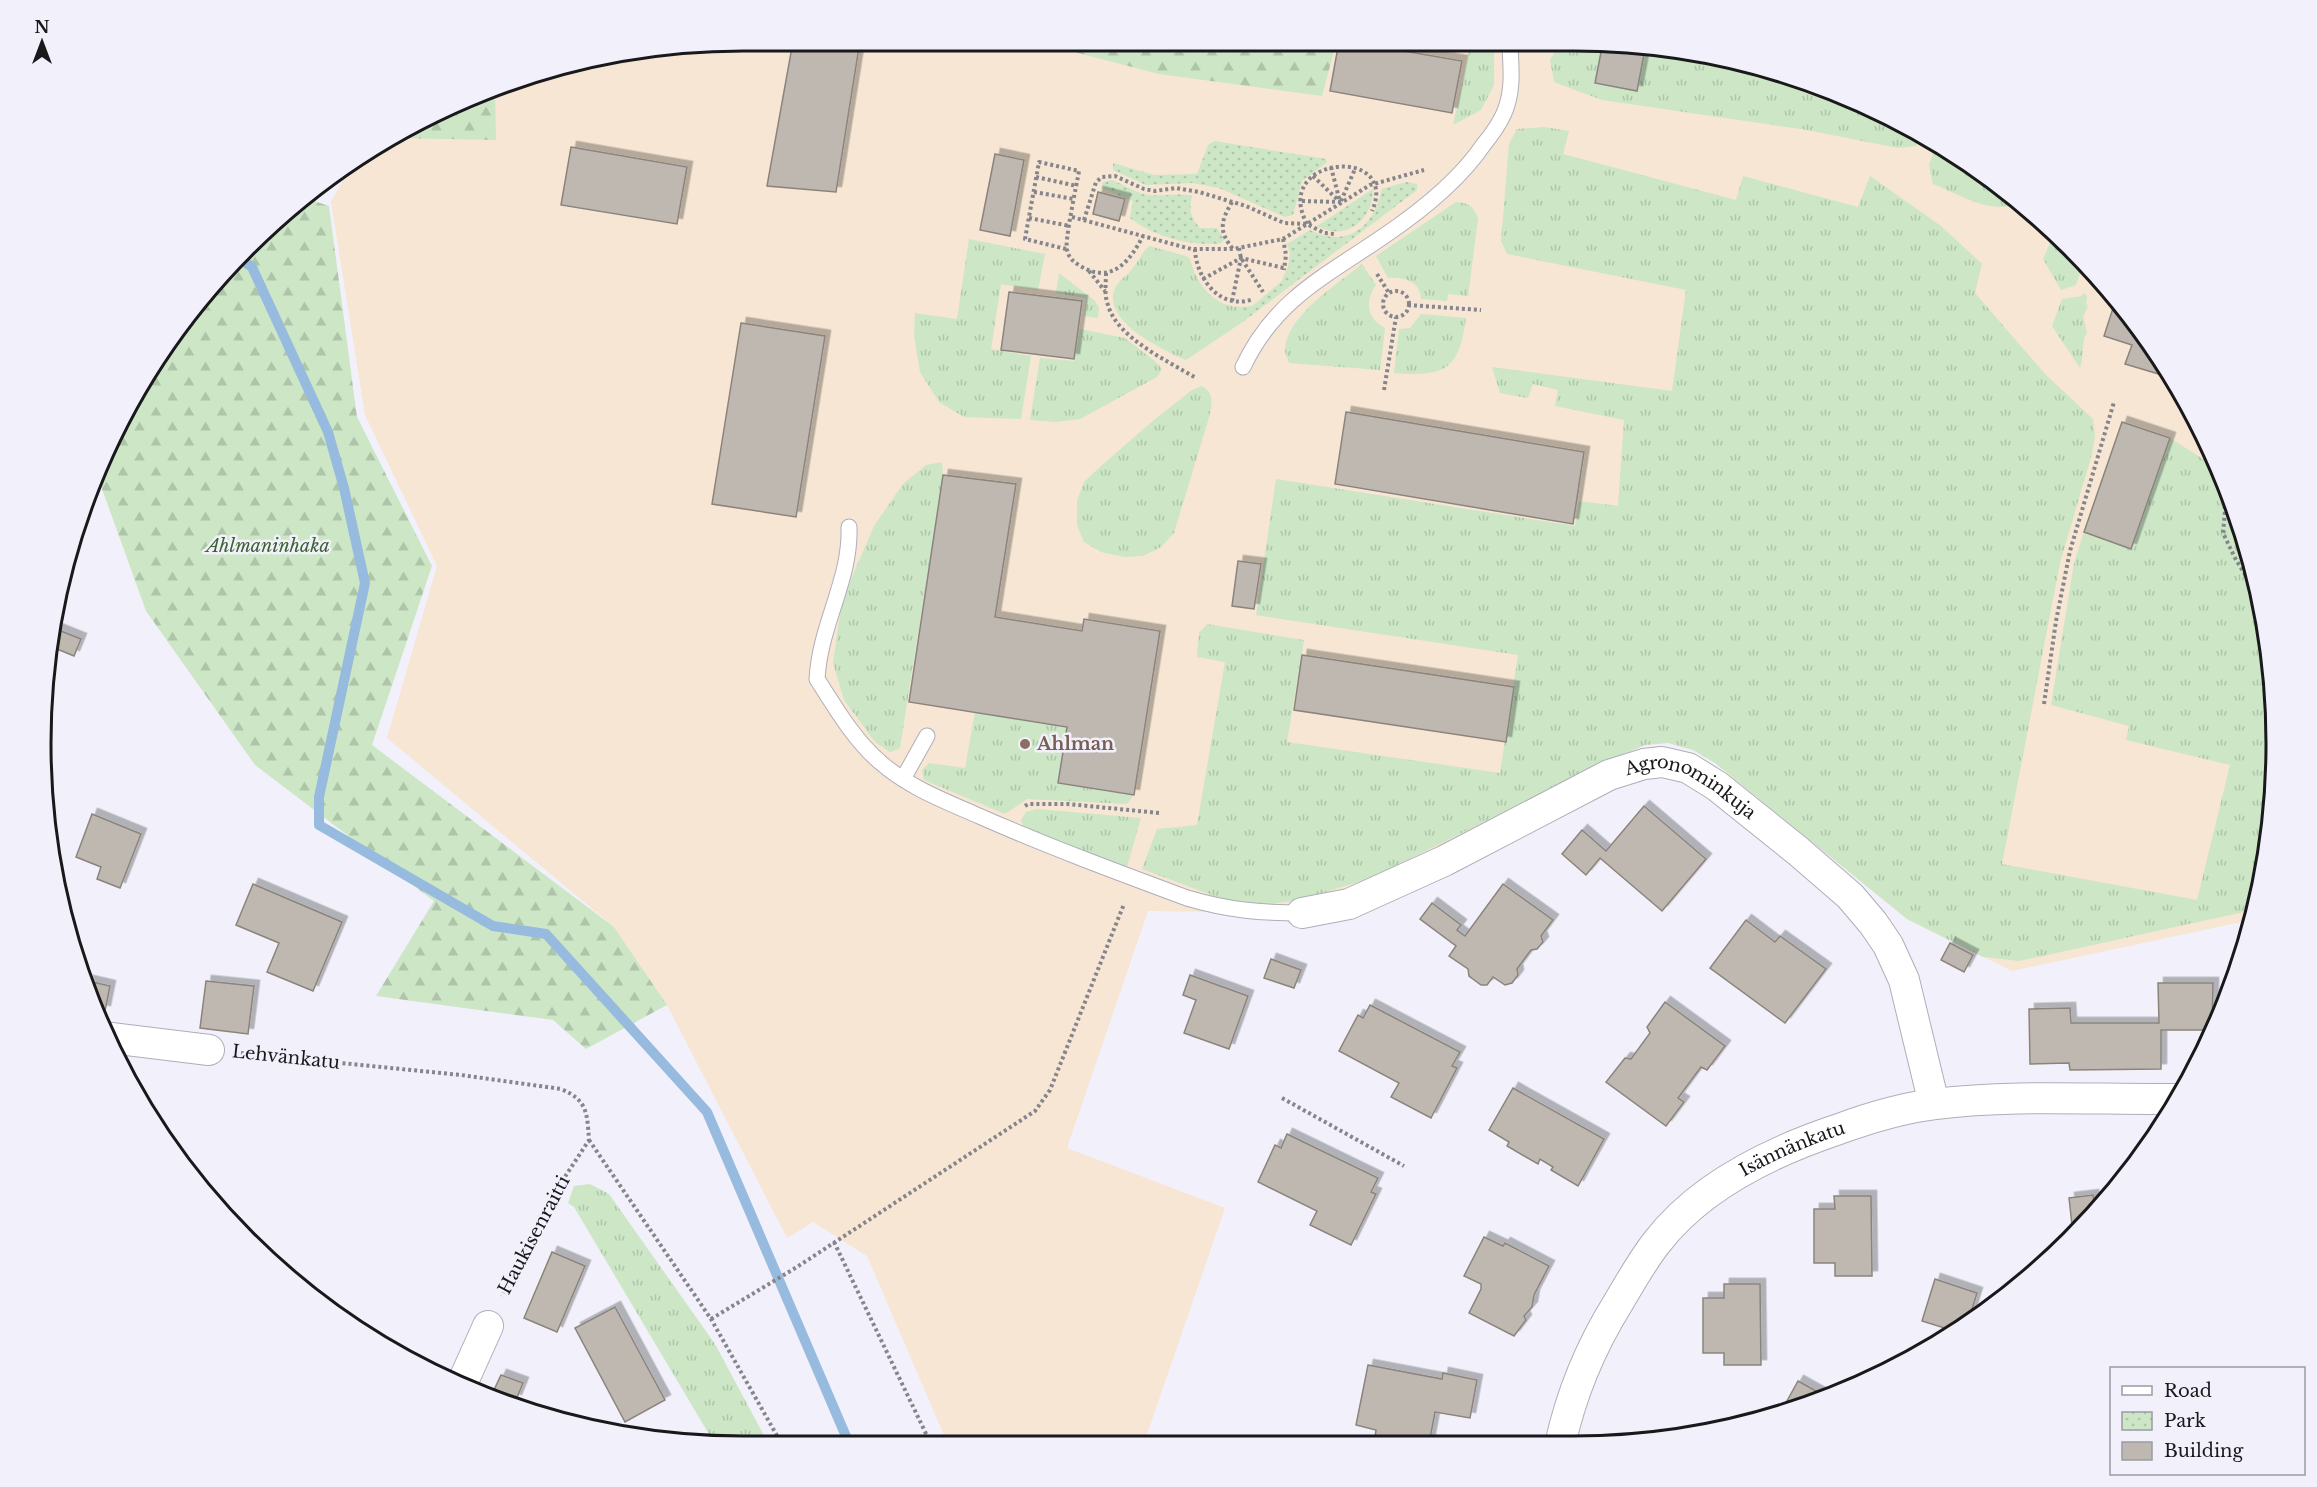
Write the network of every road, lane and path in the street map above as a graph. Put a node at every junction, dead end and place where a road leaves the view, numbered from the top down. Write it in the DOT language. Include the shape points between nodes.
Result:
graph roads {
  1 [pos="1510,51"];
  2 [pos="1477,155"];
  3 [pos="1331,167"];
  4 [pos="1355,169"];
  5 [pos="1312,176"];
  6 [pos="1036,177"];
  7 [pos="1376,183"];
  8 [pos="1077,186"];
  9 [pos="1034,192"];
  10 [pos="1075,199"];
  11 [pos="1302,201"];
  12 [pos="1232,202"];
  13 [pos="1341,202"];
  14 [pos="1371,213"];
  15 [pos="1072,217"];
  16 [pos="1029,218"];
  17 [pos="1084,220"];
  18 [pos="1307,224"];
  19 [pos="1070,226"];
  20 [pos="1345,234"];
  21 [pos="1143,236"];
  22 [pos="1283,239"];
  23 [pos="1239,248"];
  24 [pos="1066,249"];
  25 [pos="1195,249"];
  26 [pos="1233,249"];
  27 [pos="1241,258"];
  28 [pos="1284,268"];
  29 [pos="1089,271"];
  30 [pos="1106,273"];
  31 [pos="1283,274"];
  32 [pos="1203,279"];
  33 [pos="1270,289"];
  34 [pos="1105,292"];
  35 [pos="1264,294"];
  36 [pos="1232,301"];
  37 [pos="1408,305"];
  38 [pos="1481,310"];
  39 [pos="1396,317"];
  40 [pos="1243,367"];
  41 [pos="1196,378"];
  42 [pos="1384,390"];
  43 [pos="2114,402"];
  44 [pos="2225,510"];
  45 [pos="849,527"];
  46 [pos="2244,573"];
  47 [pos="2044,704"];
  48 [pos="927,736"];
  49 [pos="903,779"];
  50 [pos="1159,813"];
  51 [pos="997,824"];
  52 [pos="1134,879"];
  53 [pos="1302,913"];
  54 [pos="117,1039"];
  55 [pos="209,1050"];
  56 [pos="1281,1098"];
  57 [pos="2167,1099"];
  58 [pos="1934,1104"];
  59 [pos="589,1140"];
  60 [pos="1404,1166"];
  61 [pos="834,1242"];
  62 [pos="711,1319"];
  63 [pos="488,1326"];
  64 [pos="465,1377"];
  65 [pos="777,1436"];
  66 [pos="927,1436"];
  67 [pos="1562,1436"];
  1 -- 2 [label="lane" via="1512,82 1507,107"];
  2 -- 7 [label="path"];
  2 -- 40 [label="lane" via="1386,235 1290,301 1270,321"];
  3 -- 4 [label="path"];
  3 -- 5 [label="path"];
  3 -- 13 [label="path"];
  4 -- 7 [label="path"];
  4 -- 13 [label="path"];
  5 -- 11 [label="path"];
  5 -- 13 [label="path"];
  6 -- 8 [label="path"];
  6 -- 8 [label="path" via="1039,162 1079,171"];
  6 -- 9 [label="path"];
  7 -- 13 [label="path"];
  7 -- 14 [label="path"];
  8 -- 10 [label="path"];
  9 -- 10 [label="path"];
  9 -- 16 [label="path"];
  10 -- 15 [label="path"];
  11 -- 13 [label="path"];
  11 -- 18 [label="path"];
  12 -- 17 [label="path" via="1176,188 1144,189 1115,176 1102,177 1096,182"];
  12 -- 18 [label="path" via="1284,222"];
  12 -- 26 [label="path" via="1222,226"];
  13 -- 18 [label="path"];
  15 -- 17 [label="path"];
  15 -- 19 [label="path"];
  16 -- 19 [label="path"];
  16 -- 24 [label="path" via="1024,239"];
  17 -- 21 [label="path"];
  18 -- 20 [label="path" via="1324,232"];
  18 -- 22 [label="path"];
  19 -- 24 [label="path"];
  21 -- 25 [label="path"];
  21 -- 30 [label="path" via="1134,255"];
  22 -- 23 [label="path"];
  22 -- 28 [label="path"];
  23 -- 26 [label="path"];
  23 -- 27 [label="path"];
  24 -- 29 [label="path" via="1073,263"];
  25 -- 26 [label="path"];
  25 -- 32 [label="path"];
  27 -- 28 [label="path"];
  27 -- 32 [label="path"];
  27 -- 35 [label="path"];
  27 -- 36 [label="path"];
  28 -- 31 [label="path"];
  29 -- 30 [label="path"];
  29 -- 34 [label="path"];
  30 -- 34 [label="path"];
  32 -- 36 [label="path" via="1214,293"];
  33 -- 35 [label="path"];
  34 -- 41 [label="path" via="1108,308 1139,343"];
  35 -- 36 [label="path" via="1251,301"];
  37 -- 38 [label="path"];
  37 -- 39 [label="path" via="1403,315"];
  37 -- 39 [label="path" via="1402,292 1389,293 1383,299 1388,315"];
  39 -- 42 [label="path"];
  43 -- 47 [label="path" via="2070,551"];
  44 -- 46 [label="path" via="2223,533"];
  45 -- 49 [label="lane" via="850,548 822,638 817,679 879,762"];
  48 -- 49 [label="lane"];
  49 -- 51 [label="lane"];
  50 -- 51 [label="path" via="1028,804"];
  51 -- 52 [label="lane"];
  52 -- 53 [label="lane" via="1214,906"];
  52 -- 61 [label="path" via="1050,1090 1035,1111"];
  53 -- 58 [label="street, Agronominkuja" via="1350,904 1444,861 1609,775 1662,762 1688,768 1717,786 1798,851 1850,896 1873,922 1904,980"];
  54 -- 55 [label="street, Lehvänkatu"];
  55 -- 59 [label="path, Lehvänkatu" via="561,1089 583,1103"];
  56 -- 60 [label="path"];
  57 -- 58 [label="street, Isännänkatu"];
  58 -- 67 [label="street, Isännänkatu" via="1869,1119 1784,1148 1718,1186 1686,1212 1657,1241 1608,1319 1584,1365 1566,1412"];
  59 -- 62 [label="path"];
  59 -- 63 [label="path, Haukisenraitti" via="544,1209"];
  61 -- 62 [label="path"];
  61 -- 66 [label="path"];
  62 -- 65 [label="path"];
  63 -- 64 [label="street"];
}
